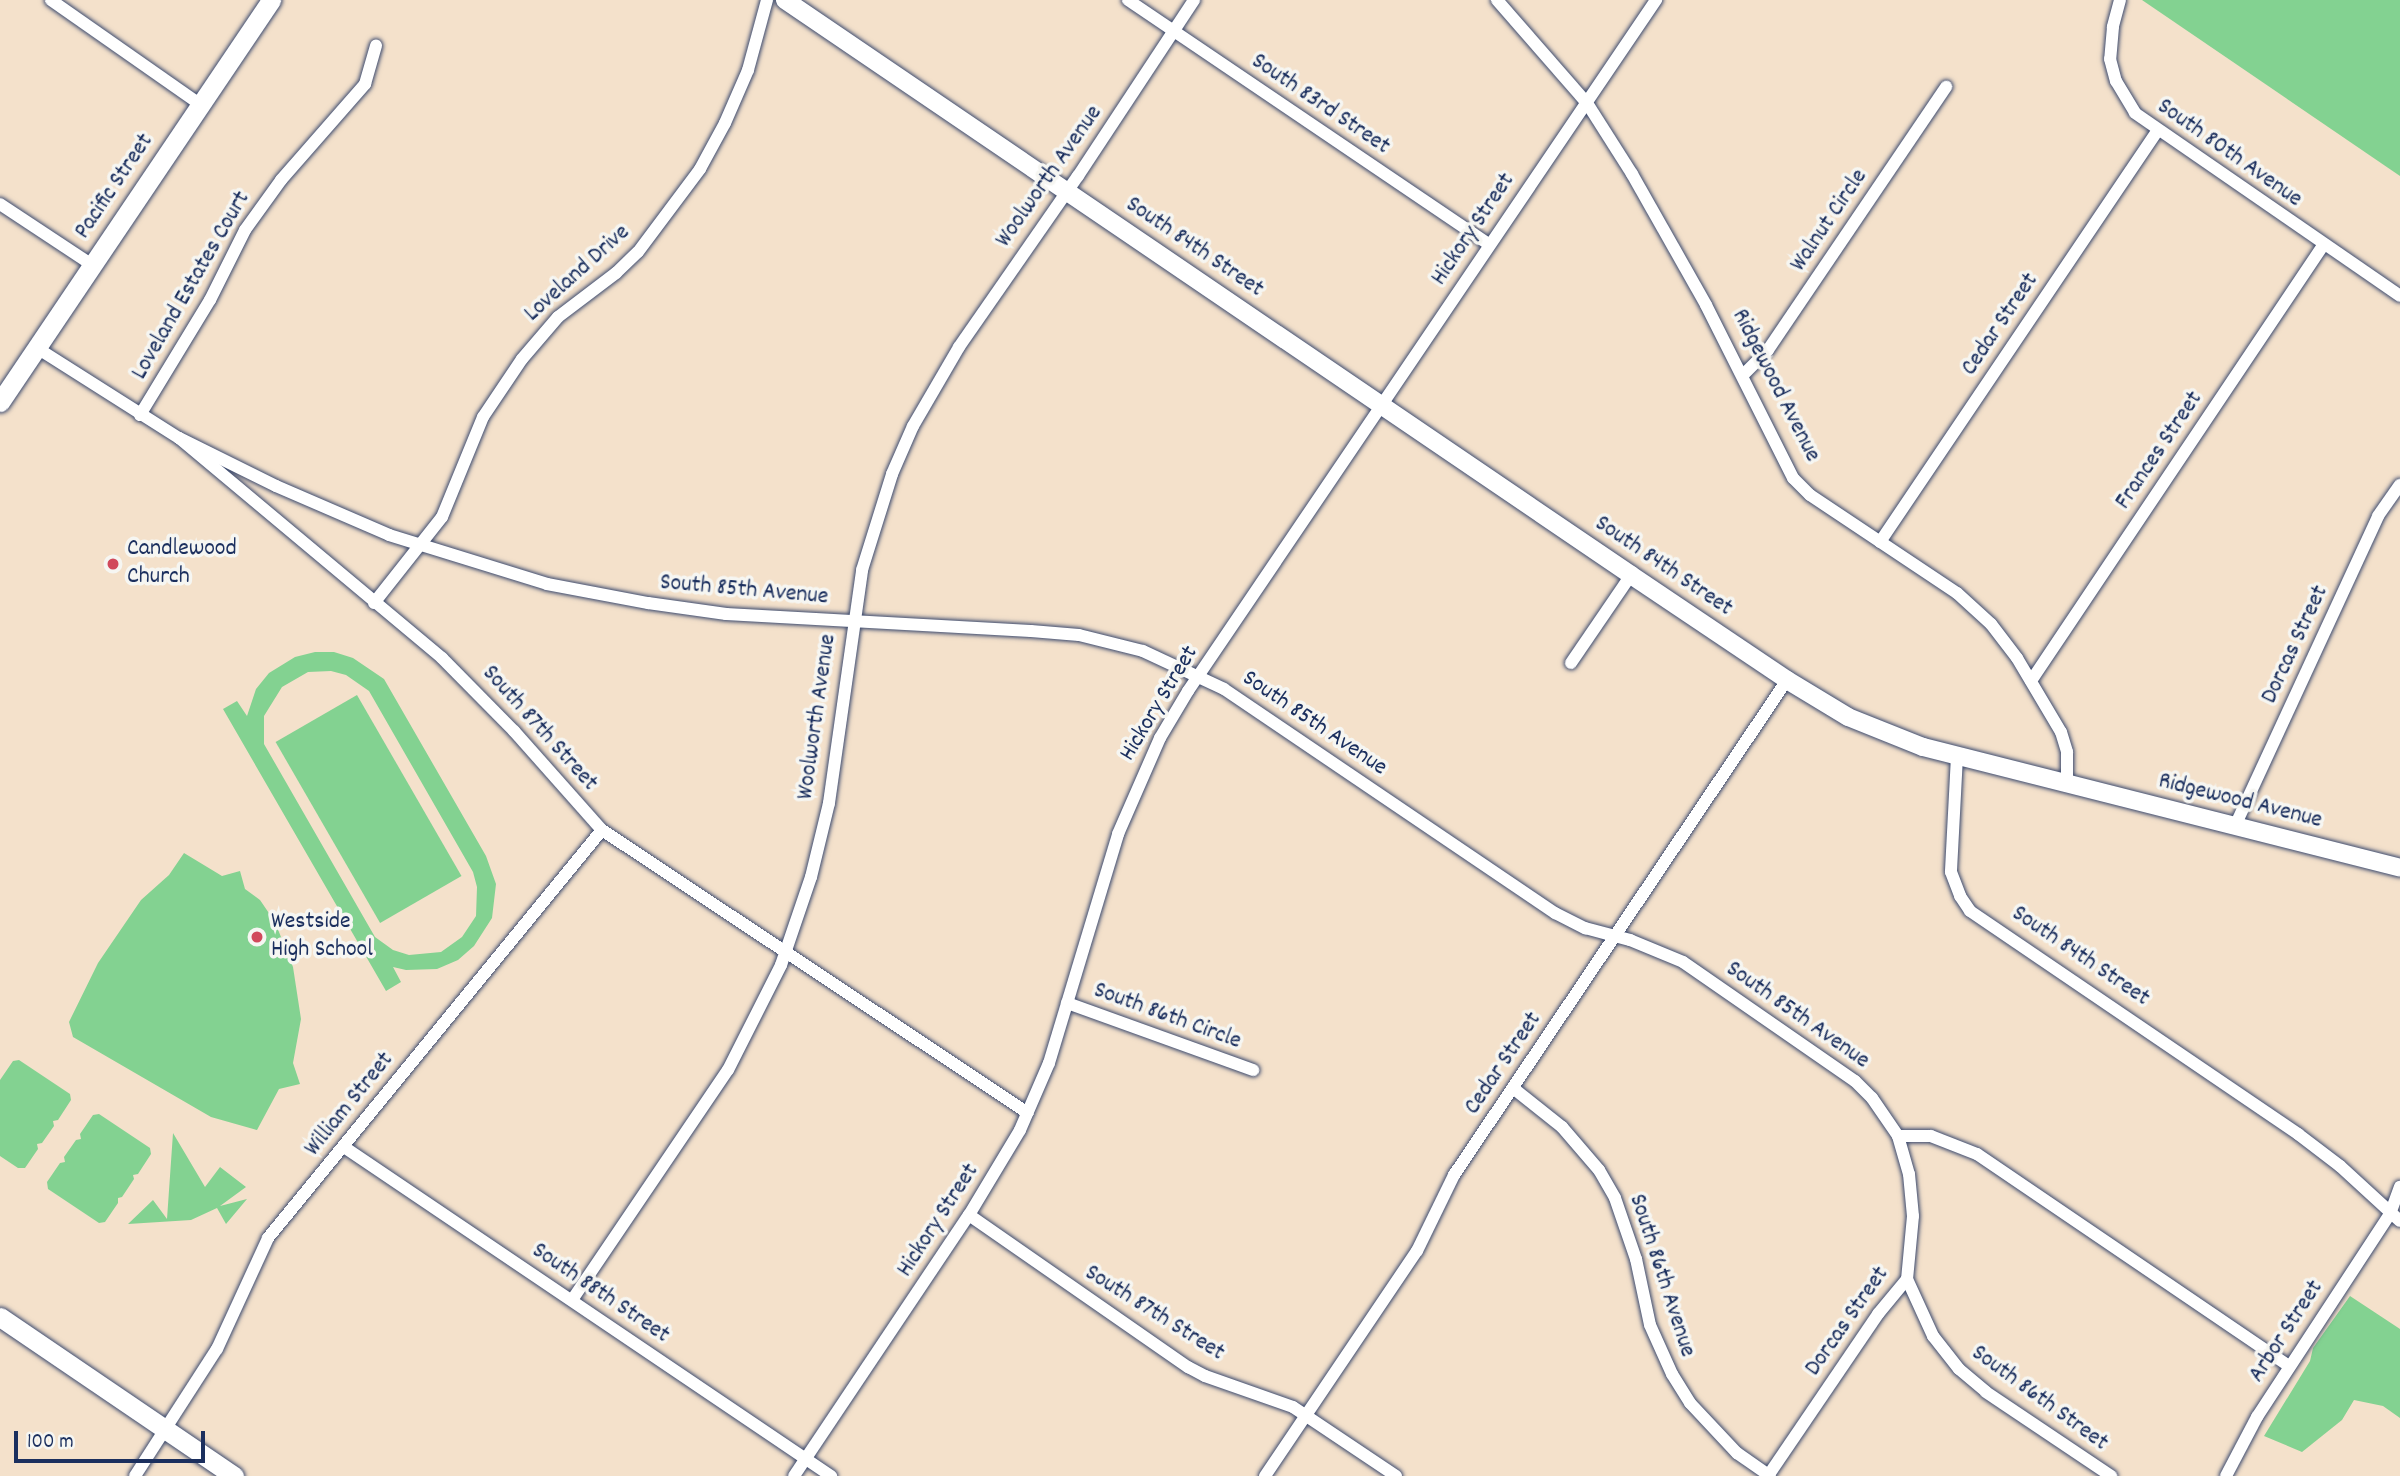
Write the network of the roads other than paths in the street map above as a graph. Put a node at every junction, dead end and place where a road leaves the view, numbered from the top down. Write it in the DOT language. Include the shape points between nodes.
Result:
graph roads {
  1 [pos="51,0"];
  2 [pos="271,0"];
  3 [pos="767,0"];
  4 [pos="785,0"];
  5 [pos="1128,0"];
  6 [pos="1194,0"];
  7 [pos="1497,0"];
  8 [pos="1656,0"];
  9 [pos="2120,0"];
  10 [pos="1174,31"];
  11 [pos="376,46"];
  12 [pos="1946,86"];
  13 [pos="1587,103"];
  14 [pos="201,105"];
  15 [pos="2157,131"];
  16 [pos="1066,191"];
  17 [pos="0,204"];
  18 [pos="1489,244"];
  19 [pos="2324,244"];
  20 [pos="92,265"];
  21 [pos="2400,296"];
  22 [pos="37,348"];
  23 [pos="1743,375"];
  24 [pos="0,402"];
  25 [pos="1381,405"];
  26 [pos="140,415"];
  27 [pos="178,438"];
  28 [pos="2400,485"];
  29 [pos="1880,542"];
  30 [pos="420,546"];
  31 [pos="1631,575"];
  32 [pos="374,603"];
  33 [pos="853,622"];
  34 [pos="1571,663"];
  35 [pos="1200,676"];
  36 [pos="1787,680"];
  37 [pos="2031,681"];
  38 [pos="1957,756"];
  39 [pos="2067,784"];
  40 [pos="2235,826"];
  41 [pos="602,830"];
  42 [pos="2400,868"];
  43 [pos="1614,936"];
  44 [pos="786,950"];
  45 [pos="1067,1003"];
  46 [pos="1253,1070"];
  47 [pos="1513,1088"];
  48 [pos="1028,1113"];
  49 [pos="1898,1136"];
  50 [pos="344,1147"];
  51 [pos="2400,1187"];
  52 [pos="969,1215"];
  53 [pos="2395,1218"];
  54 [pos="1907,1279"];
  55 [pos="572,1300"];
  56 [pos="0,1317"];
  57 [pos="2289,1366"];
  58 [pos="1306,1415"];
  59 [pos="166,1430"];
  60 [pos="806,1459"];
  61 [pos="135,1476"];
  62 [pos="234,1476"];
  63 [pos="794,1476"];
  64 [pos="831,1476"];
  65 [pos="1265,1476"];
  66 [pos="1396,1476"];
  67 [pos="1769,1476"];
  68 [pos="2111,1476"];
  69 [pos="2226,1476"];
  1 -- 14 [label="street"];
  2 -- 14 [label="main road, Pacific Street"];
  3 -- 30 [label="street, Loveland Drive" via="748,69 700,169 638,252 558,317 522,359 483,417 449,505"];
  4 -- 16 [label="main road, South 84th Street"];
  5 -- 10 [label="street, South 83rd Street"];
  6 -- 10 [label="street, Woolworth Avenue"];
  7 -- 13 [label="street, Ridgewood Avenue"];
  8 -- 13 [label="street, Hickory Street"];
  9 -- 15 [label="street, South 80th Avenue" via="2110,45 2113,72 2135,113"];
  10 -- 16 [label="street, Woolworth Avenue"];
  10 -- 18 [label="street, South 83rd Street"];
  11 -- 26 [label="street, Loveland Estates Court" via="365,84 281,180 245,230 210,300"];
  12 -- 23 [label="street, Walnut Circle" via="1768,349"];
  13 -- 18 [label="street, Hickory Street"];
  13 -- 23 [label="street, Ridgewood Avenue" via="1632,174"];
  14 -- 20 [label="main road, Pacific Street"];
  15 -- 19 [label="street, South 80th Avenue"];
  15 -- 29 [label="street, Cedar Street"];
  16 -- 25 [label="main road, South 84th Street"];
  16 -- 33 [label="street, Woolworth Avenue" via="959,347 913,426 874,526"];
  17 -- 20 [label="street"];
  18 -- 25 [label="street, Hickory Street"];
  19 -- 21 [label="street, South 80th Avenue"];
  19 -- 37 [label="street, Frances Street"];
  20 -- 22 [label="main road, Pacific Street"];
  22 -- 24 [label="main road, Pacific Street"];
  22 -- 26 [label="street, South 87th Street"];
  23 -- 29 [label="street, Ridgewood Avenue" via="1793,478 1810,495"];
  25 -- 31 [label="main road, South 84th Street"];
  25 -- 35 [label="street, Hickory Street"];
  26 -- 27 [label="street, South 87th Street"];
  27 -- 30 [label="street, South 85th Avenue" via="320,506"];
  27 -- 32 [label="street, South 87th Street"];
  28 -- 40 [label="street, Dorcas Street" via="2378,516"];
  29 -- 37 [label="street, Ridgewood Avenue" via="1976,610 2004,639"];
  30 -- 32 [label="street, Loveland Drive"];
  30 -- 33 [label="street, South 85th Avenue" via="528,579 616,598 734,615"];
  31 -- 34 [label="street"];
  31 -- 36 [label="main road, South 84th Street"];
  32 -- 41 [label="street, South 87th Street" via="458,672"];
  33 -- 35 [label="street, South 85th Avenue" via="1079,635 1143,651"];
  33 -- 44 [label="street, Woolworth Avenue" via="829,803"];
  35 -- 43 [label="street, South 85th Avenue" via="1555,913"];
  35 -- 45 [label="street, Hickory Street" via="1160,738 1132,796"];
  36 -- 38 [label="main road, South 84th Street" via="1874,729"];
  36 -- 43 [label="street, Cedar Street"];
  37 -- 39 [label="street, Ridgewood Avenue" via="2064,742"];
  38 -- 39 [label="main road, Ridgewood Avenue"];
  38 -- 53 [label="street, South 84th Street" via="1951,872 1970,911 2298,1134"];
  39 -- 40 [label="main road, Ridgewood Avenue"];
  40 -- 42 [label="main road, Ridgewood Avenue"];
  41 -- 44 [label="street, South 87th Street"];
  41 -- 50 [label="street, William Street"];
  43 -- 47 [label="street, Cedar Street"];
  43 -- 49 [label="street, South 85th Avenue" via="1683,962 1837,1065 1872,1098"];
  44 -- 48 [label="street, South 87th Street"];
  44 -- 55 [label="street, Woolworth Avenue" via="728,1070"];
  45 -- 46 [label="street, South 86th Circle"];
  45 -- 48 [label="street, Hickory Street"];
  47 -- 58 [label="street, Cedar Street" via="1454,1175 1418,1251"];
  47 -- 67 [label="street, South 86th Avenue" via="1562,1127 1599,1170 1628,1228 1650,1325 1672,1374 1714,1431"];
  48 -- 52 [label="street, Hickory Street"];
  49 -- 54 [label="street, Dorcas Street" via="1912,1194"];
  49 -- 57 [label="street" via="1931,1136 1977,1154"];
  50 -- 55 [label="street, South 88th Street"];
  50 -- 59 [label="street, William Street" via="263,1244 217,1349"];
  51 -- 53 [label="street, Arbor Street"];
  52 -- 58 [label="street, South 87th Street" via="1196,1371"];
  52 -- 60 [label="street, Hickory Street"];
  53 -- 57 [label="street, Arbor Street"];
  54 -- 67 [label="street, Dorcas Street" via="1878,1314"];
  54 -- 68 [label="street, South 86th Street" via="1928,1328 1959,1369"];
  55 -- 60 [label="street, South 88th Street"];
  56 -- 59 [label="main road"];
  57 -- 69 [label="street, Arbor Street"];
  58 -- 65 [label="street, Cedar Street"];
  58 -- 66 [label="street, South 87th Street"];
  59 -- 61 [label="street"];
  59 -- 62 [label="main road"];
  60 -- 63 [label="street, Hickory Street"];
  60 -- 64 [label="street, South 88th Street"];
}
